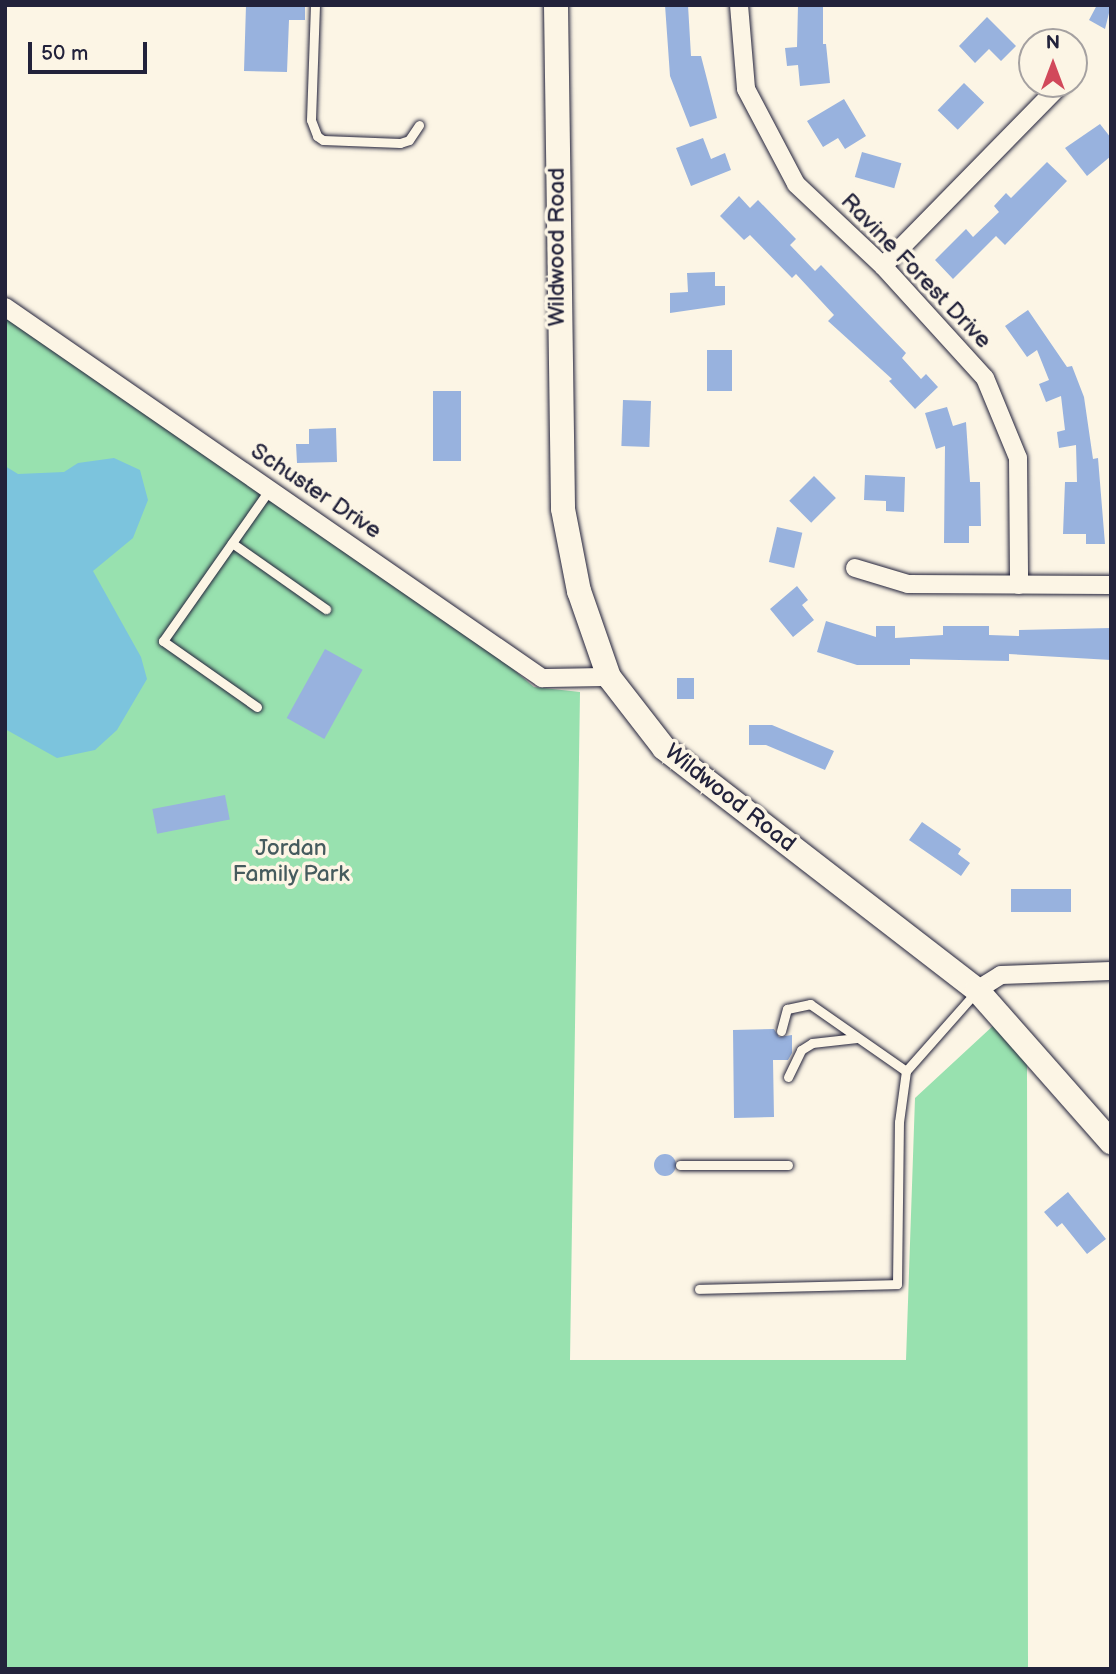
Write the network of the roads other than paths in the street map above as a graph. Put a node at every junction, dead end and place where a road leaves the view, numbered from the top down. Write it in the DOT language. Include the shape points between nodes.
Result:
graph roads {
  1 [pos="315,5"];
  2 [pos="556,5"];
  3 [pos="739,5"];
  4 [pos="1047,98"];
  5 [pos="419,125"];
  6 [pos="883,266"];
  7 [pos="5,307"];
  8 [pos="270,489"];
  9 [pos="232,543"];
  10 [pos="855,568"];
  11 [pos="1019,585"];
  12 [pos="1111,585"];
  13 [pos="326,609"];
  14 [pos="609,677"];
  15 [pos="257,707"];
  16 [pos="1111,971"];
  17 [pos="977,990"];
  18 [pos="781,1031"];
  19 [pos="857,1038"];
  20 [pos="906,1071"];
  21 [pos="788,1077"];
  22 [pos="1111,1142"];
  23 [pos="680,1165"];
  24 [pos="788,1165"];
  25 [pos="699,1289"];
  1 -- 5 [label="lane" via="311,120 317,136 400,143 409,140"];
  2 -- 14 [label="street, Wildwood Road" via="558,426 563,509 579,591"];
  3 -- 6 [label="street, Ravine Forest Drive" via="746,89 768,137 796,184"];
  4 -- 6 [label="street"];
  6 -- 11 [label="street, Ravine Forest Drive" via="985,378 1018,458"];
  7 -- 8 [label="street, Schuster Drive"];
  8 -- 9 [label="lane"];
  8 -- 14 [label="street, Schuster Drive" via="542,678"];
  9 -- 13 [label="lane"];
  9 -- 15 [label="lane" via="163,641"];
  10 -- 11 [label="street" via="908,583"];
  11 -- 12 [label="street"];
  14 -- 17 [label="street, Wildwood Road" via="664,748"];
  16 -- 17 [label="street" via="1001,975"];
  17 -- 20 [label="lane"];
  17 -- 22 [label="street, Wildwood Road"];
  18 -- 19 [label="lane" via="787,1009 810,1004"];
  19 -- 20 [label="lane"];
  19 -- 21 [label="lane" via="813,1042 801,1050"];
  20 -- 25 [label="lane" via="899,1122 897,1284"];
  23 -- 24 [label="lane"];
}
